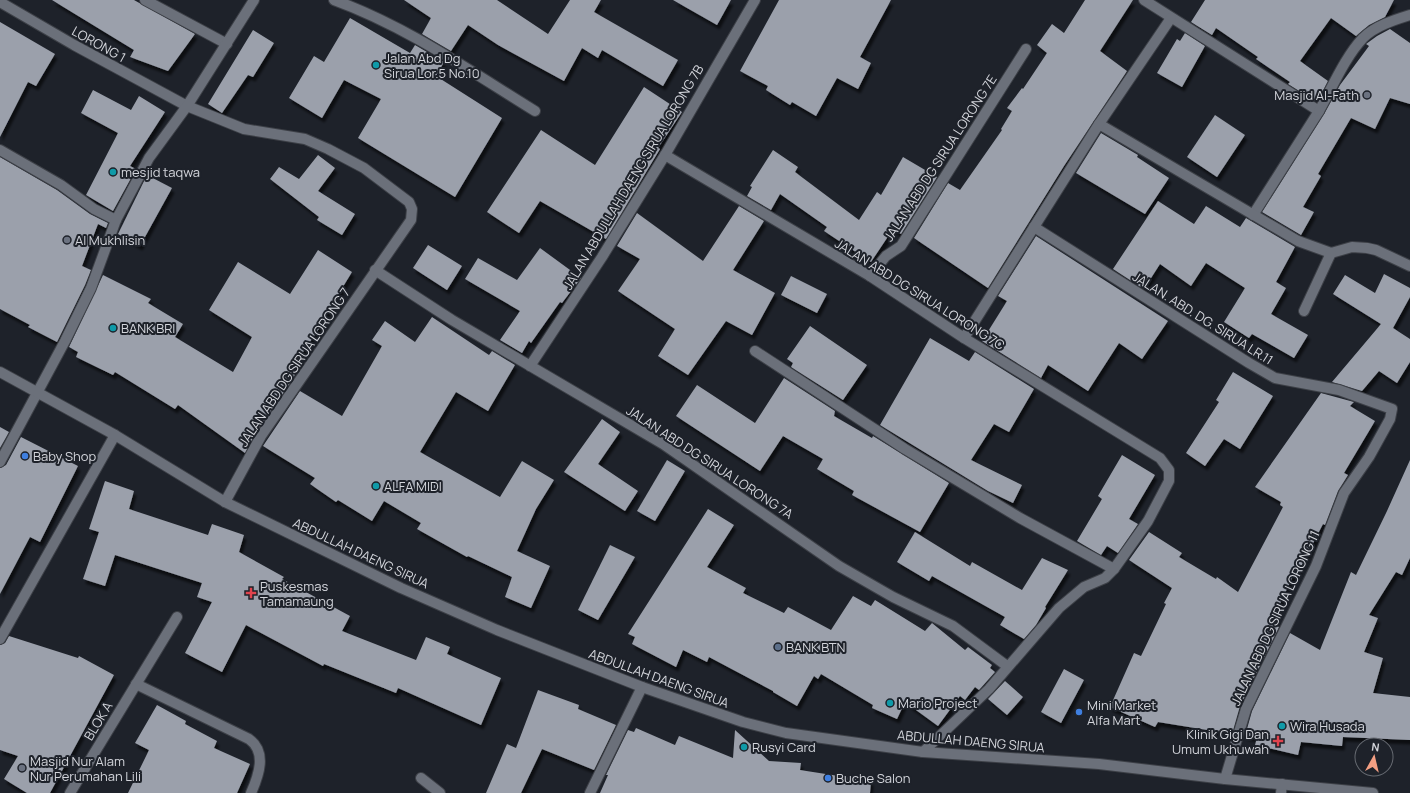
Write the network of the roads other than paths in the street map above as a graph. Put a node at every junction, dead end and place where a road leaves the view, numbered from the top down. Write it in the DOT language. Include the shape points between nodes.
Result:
graph roads {
  1 [pos="145,0"];
  2 [pos="254,0"];
  3 [pos="334,0"];
  4 [pos="755,0"];
  5 [pos="1144,0"];
  6 [pos="0,2"];
  7 [pos="1410,15"];
  8 [pos="1171,18"];
  9 [pos="227,44"];
  10 [pos="1026,49"];
  11 [pos="187,106"];
  12 [pos="535,111"];
  13 [pos="1319,111"];
  14 [pos="1099,124"];
  15 [pos="0,150"];
  16 [pos="665,155"];
  17 [pos="1253,215"];
  18 [pos="116,220"];
  19 [pos="1034,227"];
  20 [pos="1331,253"];
  21 [pos="1410,266"];
  22 [pos="375,270"];
  23 [pos="870,276"];
  24 [pos="1304,311"];
  25 [pos="964,338"];
  26 [pos="755,351"];
  27 [pos="530,366"];
  28 [pos="0,372"];
  29 [pos="38,393"];
  30 [pos="115,435"];
  31 [pos="0,462"];
  32 [pos="1344,493"];
  33 [pos="226,502"];
  34 [pos="1114,569"];
  35 [pos="177,617"];
  36 [pos="0,639"];
  37 [pos="1007,666"];
  38 [pos="136,684"];
  39 [pos="642,688"];
  40 [pos="923,752"];
  41 [pos="420,778"];
  42 [pos="1225,779"];
  43 [pos="1281,789"];
  44 [pos="70,793"];
  45 [pos="251,793"];
  46 [pos="440,793"];
  47 [pos="590,793"];
  48 [pos="1373,793"];
  1 -- 9 [label="street"];
  2 -- 9 [label="street"];
  3 -- 12 [label="street" via="365,11 407,32"];
  4 -- 16 [label="street, JALAN ABDULLAH DAENG SIRUA LORONG 7B"];
  5 -- 8 [label="street"];
  6 -- 11 [label="street, LORONG 1" via="74,46"];
  7 -- 13 [label="street" via="1381,26 1363,38"];
  8 -- 13 [label="street"];
  8 -- 14 [label="street"];
  9 -- 11 [label="street"];
  10 -- 23 [label="street, JALAN ABD DG SIRUA LORONG 7E" via="901,246 886,256"];
  11 -- 18 [label="street" via="149,158"];
  11 -- 22 [label="street, LORONG 1" via="244,129 305,139 364,168 409,202 412,209 411,220"];
  13 -- 17 [label="street"];
  14 -- 17 [label="street"];
  14 -- 19 [label="street"];
  15 -- 18 [label="street"];
  16 -- 23 [label="street, JALAN ABD DG SIRUA LORONG 7C"];
  16 -- 27 [label="street, JALAN ABDULLAH DAENG SIRUA LORONG 7B" via="602,258"];
  17 -- 20 [label="street" via="1298,241"];
  18 -- 29 [label="street" via="91,288"];
  19 -- 25 [label="street"];
  19 -- 32 [label="street, JALAN. ABD. DG. SIRUA LR.11" via="1275,378 1339,390 1392,409 1390,419 1369,457"];
  20 -- 21 [label="street" via="1352,247 1367,248"];
  20 -- 24 [label="street"];
  22 -- 27 [label="street, JALAN ABD DG SIRUA LORONG 7A"];
  22 -- 33 [label="street, JALAN ABD DG SIRUA LORONG 7" via="261,436"];
  23 -- 25 [label="street, JALAN ABD DG SIRUA LORONG 7C"];
  25 -- 34 [label="street, JALAN ABD DG SIRUA LORONG 7C" via="1160,458 1169,470 1169,481 1148,521"];
  26 -- 34 [label="street" via="905,449 1020,518"];
  27 -- 37 [label="street, JALAN ABD DG SIRUA LORONG 7A" via="663,444 838,566 893,597 953,626"];
  28 -- 29 [label="street, ABDULLAH DAENG SIRUA"];
  29 -- 30 [label="street, ABDULLAH DAENG SIRUA"];
  29 -- 31 [label="street"];
  30 -- 33 [label="street, ABDULLAH DAENG SIRUA"];
  30 -- 36 [label="street"];
  32 -- 42 [label="street, JALAN ABD DG SIRUA LORONG 11" via="1316,566 1246,709"];
  33 -- 39 [label="street, ABDULLAH DAENG SIRUA" via="401,588 497,630"];
  34 -- 37 [label="street" via="1105,578 1084,587 1059,608"];
  35 -- 38 [label="street, BLOK A"];
  37 -- 40 [label="street" via="989,689"];
  38 -- 44 [label="street, BLOK A"];
  38 -- 45 [label="street" via="256,744 260,761"];
  39 -- 40 [label="street, ABDULLAH DAENG SIRUA" via="736,720 786,733"];
  39 -- 47 [label="street"];
  40 -- 42 [label="street, ABDULLAH DAENG SIRUA" via="1099,764"];
  41 -- 46 [label="street"];
  42 -- 43 [label="street, ABDULLAH DAENG SIRUA"];
  43 -- 48 [label="street, ABDULLAH DAENG SIRUA"];
}
